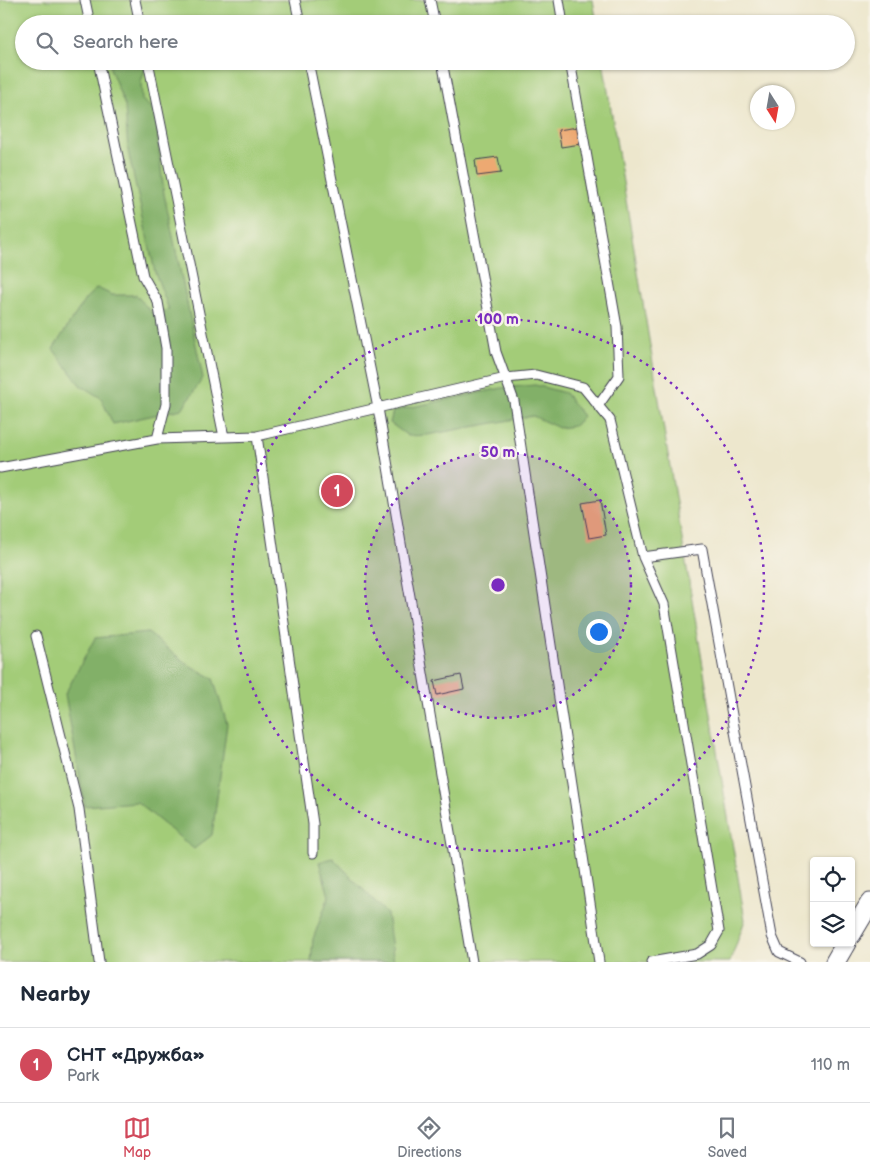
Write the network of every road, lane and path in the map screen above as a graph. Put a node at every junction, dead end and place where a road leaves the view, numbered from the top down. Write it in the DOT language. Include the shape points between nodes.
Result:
graph roads {
  1 [pos="85,0"];
  2 [pos="135,0"];
  3 [pos="295,0"];
  4 [pos="430,0"];
  5 [pos="559,0"];
  6 [pos="88,15"];
  7 [pos="138,15"];
  8 [pos="298,15"];
  9 [pos="433,15"];
  10 [pos="562,15"];
  11 [pos="100,70"];
  12 [pos="150,70"];
  13 [pos="310,70"];
  14 [pos="444,70"];
  15 [pos="572,70"];
  16 [pos="506,378"];
  17 [pos="598,406"];
  18 [pos="378,408"];
  19 [pos="257,436"];
  20 [pos="224,437"];
  21 [pos="157,439"];
  22 [pos="0,468"];
  23 [pos="643,557"];
  24 [pos="36,636"];
  25 [pos="312,853"];
  26 [pos="870,903"];
  27 [pos="855,928"];
  28 [pos="844,947"];
  29 [pos="696,958"];
  30 [pos="99,962"];
  31 [pos="472,962"];
  32 [pos="599,962"];
  33 [pos="651,962"];
  34 [pos="800,962"];
  35 [pos="835,962"];
  1 -- 6 [label="lane"];
  2 -- 7 [label="lane"];
  3 -- 8 [label="lane"];
  4 -- 9 [label="lane"];
  5 -- 10 [label="lane"];
  11 -- 21 [label="lane" via="143,276 158,302 166,348 166,404"];
  12 -- 20 [label="lane"];
  13 -- 18 [label="lane"];
  14 -- 16 [label="lane" via="496,352"];
  15 -- 17 [label="lane" via="618,327 619,376"];
  16 -- 17 [label="lane" via="536,375 583,387"];
  16 -- 18 [label="lane"];
  16 -- 32 [label="lane" via="514,401"];
  17 -- 23 [label="lane" via="610,420"];
  18 -- 19 [label="lane"];
  18 -- 31 [label="lane"];
  19 -- 20 [label="lane"];
  19 -- 25 [label="lane" via="313,824"];
  20 -- 21 [label="lane"];
  21 -- 22 [label="lane"];
  23 -- 29 [label="lane" via="664,604 719,931 711,945"];
  23 -- 34 [label="lane" via="702,549 772,936 779,952"];
  24 -- 30 [label="lane" via="79,810"];
  26 -- 27 [label="street"];
  28 -- 35 [label="street"];
  29 -- 33 [label="lane"];
}
